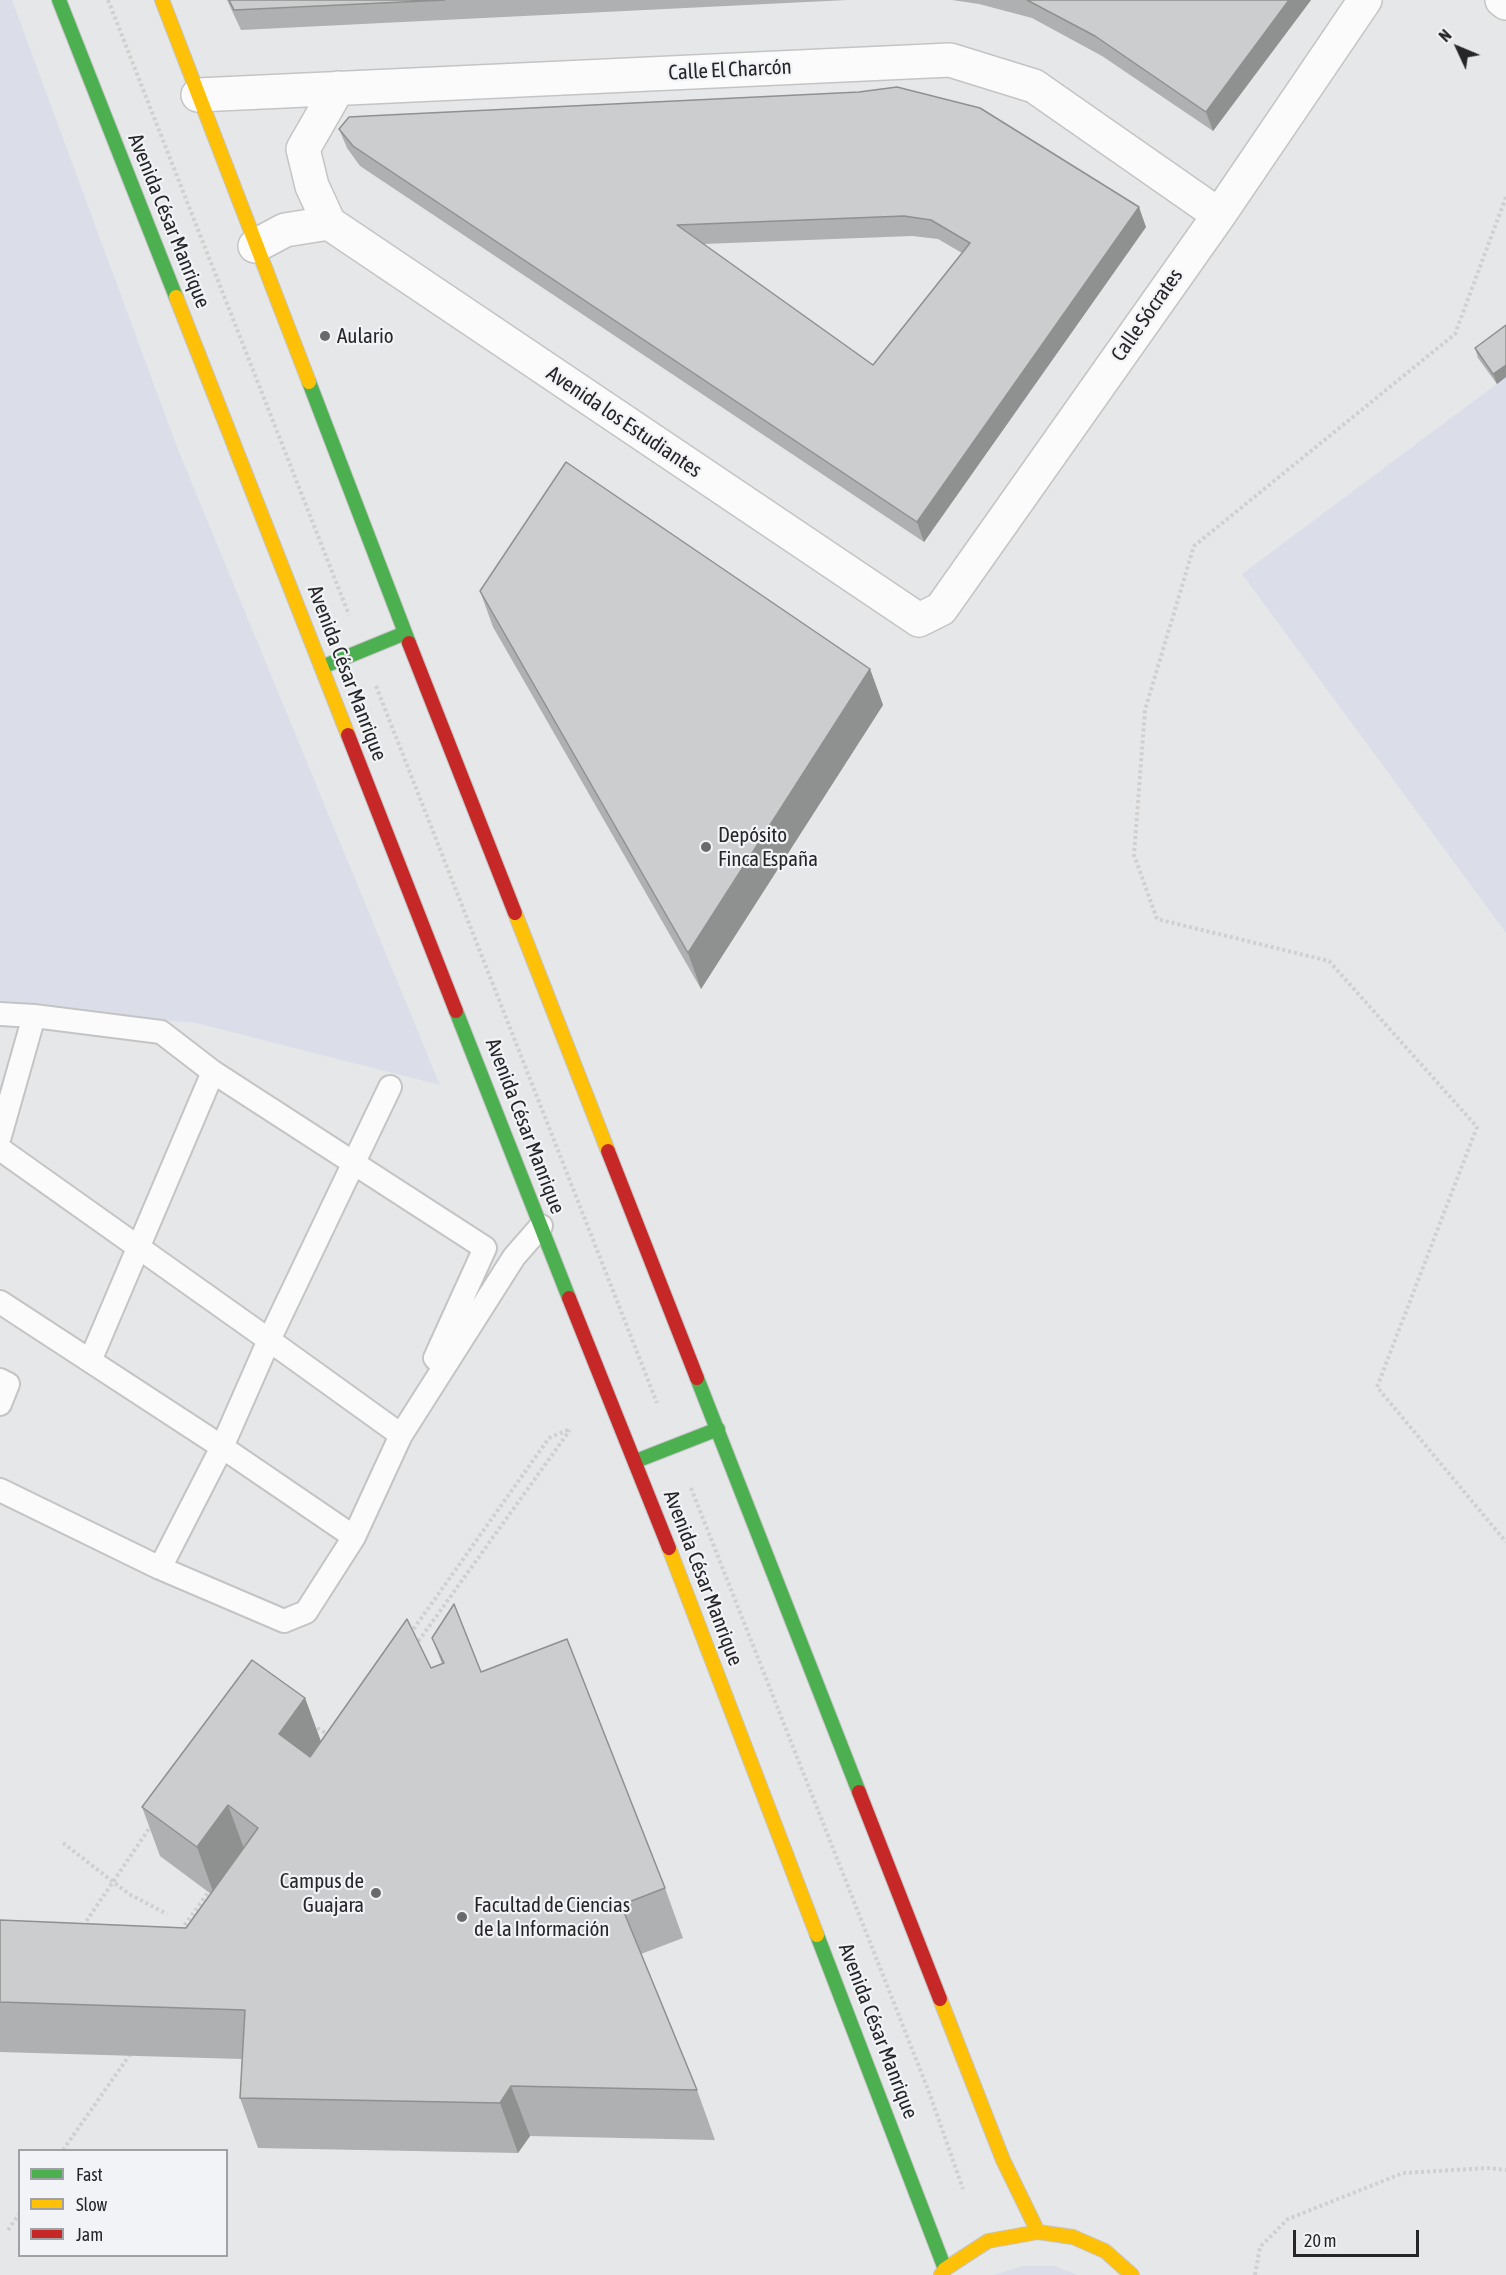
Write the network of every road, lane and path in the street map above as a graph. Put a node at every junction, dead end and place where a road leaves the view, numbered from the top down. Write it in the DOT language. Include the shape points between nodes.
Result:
graph roads {
  1 [pos="59,0"];
  2 [pos="108,0"];
  3 [pos="162,0"];
  4 [pos="1365,0"];
  5 [pos="1502,0"];
  6 [pos="1506,3"];
  7 [pos="338,88"];
  8 [pos="198,95"];
  9 [pos="1506,197"];
  10 [pos="1219,215"];
  11 [pos="329,223"];
  12 [pos="255,246"];
  13 [pos="349,616"];
  14 [pos="919,620"];
  15 [pos="405,633"];
  16 [pos="322,667"];
  17 [pos="372,676"];
  18 [pos="0,1014"];
  19 [pos="34,1016"];
  20 [pos="213,1072"];
  21 [pos="390,1087"];
  22 [pos="0,1136"];
  23 [pos="0,1149"];
  24 [pos="353,1161"];
  25 [pos="541,1226"];
  26 [pos="138,1247"];
  27 [pos="0,1302"];
  28 [pos="269,1340"];
  29 [pos="90,1361"];
  30 [pos="444,1368"];
  31 [pos="0,1380"];
  32 [pos="0,1404"];
  33 [pos="658,1406"];
  34 [pos="718,1429"];
  35 [pos="401,1436"];
  36 [pos="674,1446"];
  37 [pos="222,1447"];
  38 [pos="636,1461"];
  39 [pos="0,1490"];
  40 [pos="354,1538"];
  41 [pos="1506,1542"];
  42 [pos="160,1569"];
  43 [pos="405,1642"];
  44 [pos="413,1650"];
  45 [pos="310,1724"];
  46 [pos="336,1739"];
  47 [pos="152,1825"];
  48 [pos="63,1843"];
  49 [pos="217,1880"];
  50 [pos="113,1882"];
  51 [pos="167,1914"];
  52 [pos="80,1931"];
  53 [pos="178,1935"];
  54 [pos="136,2046"];
  55 [pos="64,2149"];
  56 [pos="1506,2170"];
  57 [pos="963,2188"];
  58 [pos="18,2216"];
  59 [pos="8,2230"];
  60 [pos="1038,2232"];
  61 [pos="943,2272"];
  62 [pos="1132,2275"];
  63 [pos="1255,2275"];
  1 -- 16 [label="street, Avenida César Manrique"];
  2 -- 13 [label="path"];
  3 -- 8 [label="street"];
  4 -- 10 [label="street, Calle Sócrates"];
  5 -- 6 [label="street"];
  7 -- 8 [label="street, Calle El Charcón"];
  7 -- 10 [label="street, Calle El Charcón" via="950,60 1034,86"];
  7 -- 11 [label="street" via="303,149 312,186"];
  8 -- 12 [label="street"];
  9 -- 41 [label="path" via="1455,334 1194,546 1145,710 1134,855 1157,919 1329,961 1477,1127 1377,1387"];
  10 -- 14 [label="street, Calle Sócrates" via="941,609"];
  11 -- 12 [label="street" via="285,230"];
  11 -- 14 [label="street, Avenida los Estudiantes"];
  12 -- 15 [label="street"];
  15 -- 16 [label="street"];
  15 -- 34 [label="street"];
  16 -- 25 [label="street, Avenida César Manrique"];
  17 -- 33 [label="path"];
  18 -- 19 [label="lane"];
  19 -- 20 [label="lane" via="161,1032"];
  19 -- 22 [label="lane"];
  20 -- 24 [label="lane"];
  20 -- 26 [label="lane"];
  21 -- 24 [label="lane"];
  23 -- 26 [label="lane"];
  24 -- 28 [label="lane"];
  24 -- 30 [label="lane" via="485,1248 435,1358"];
  25 -- 30 [label="lane" via="514,1257"];
  25 -- 38 [label="street, Avenida César Manrique"];
  26 -- 28 [label="lane"];
  26 -- 29 [label="lane"];
  27 -- 29 [label="lane"];
  28 -- 35 [label="lane"];
  28 -- 37 [label="lane"];
  29 -- 37 [label="lane"];
  30 -- 35 [label="lane"];
  31 -- 32 [label="lane" via="8,1384"];
  34 -- 36 [label="street"];
  34 -- 60 [label="street" via="1003,2160"];
  35 -- 40 [label="lane"];
  36 -- 38 [label="street"];
  36 -- 57 [label="path"];
  37 -- 40 [label="lane"];
  37 -- 42 [label="lane"];
  38 -- 61 [label="street, Avenida César Manrique"];
  39 -- 42 [label="lane"];
  40 -- 42 [label="lane" via="306,1612 284,1621"];
  43 -- 44 [label="path" via="549,1438 570,1429"];
  45 -- 46 [label="path"];
  47 -- 50 [label="path"];
  48 -- 50 [label="path"];
  49 -- 53 [label="path"];
  50 -- 51 [label="path"];
  50 -- 52 [label="path"];
  54 -- 55 [label="path"];
  56 -- 63 [label="path" via="1403,2173 1288,2219 1260,2247"];
  58 -- 59 [label="path"];
  60 -- 61 [label="street" via="988,2241"];
  60 -- 62 [label="street" via="1072,2237 1105,2251"];
}
